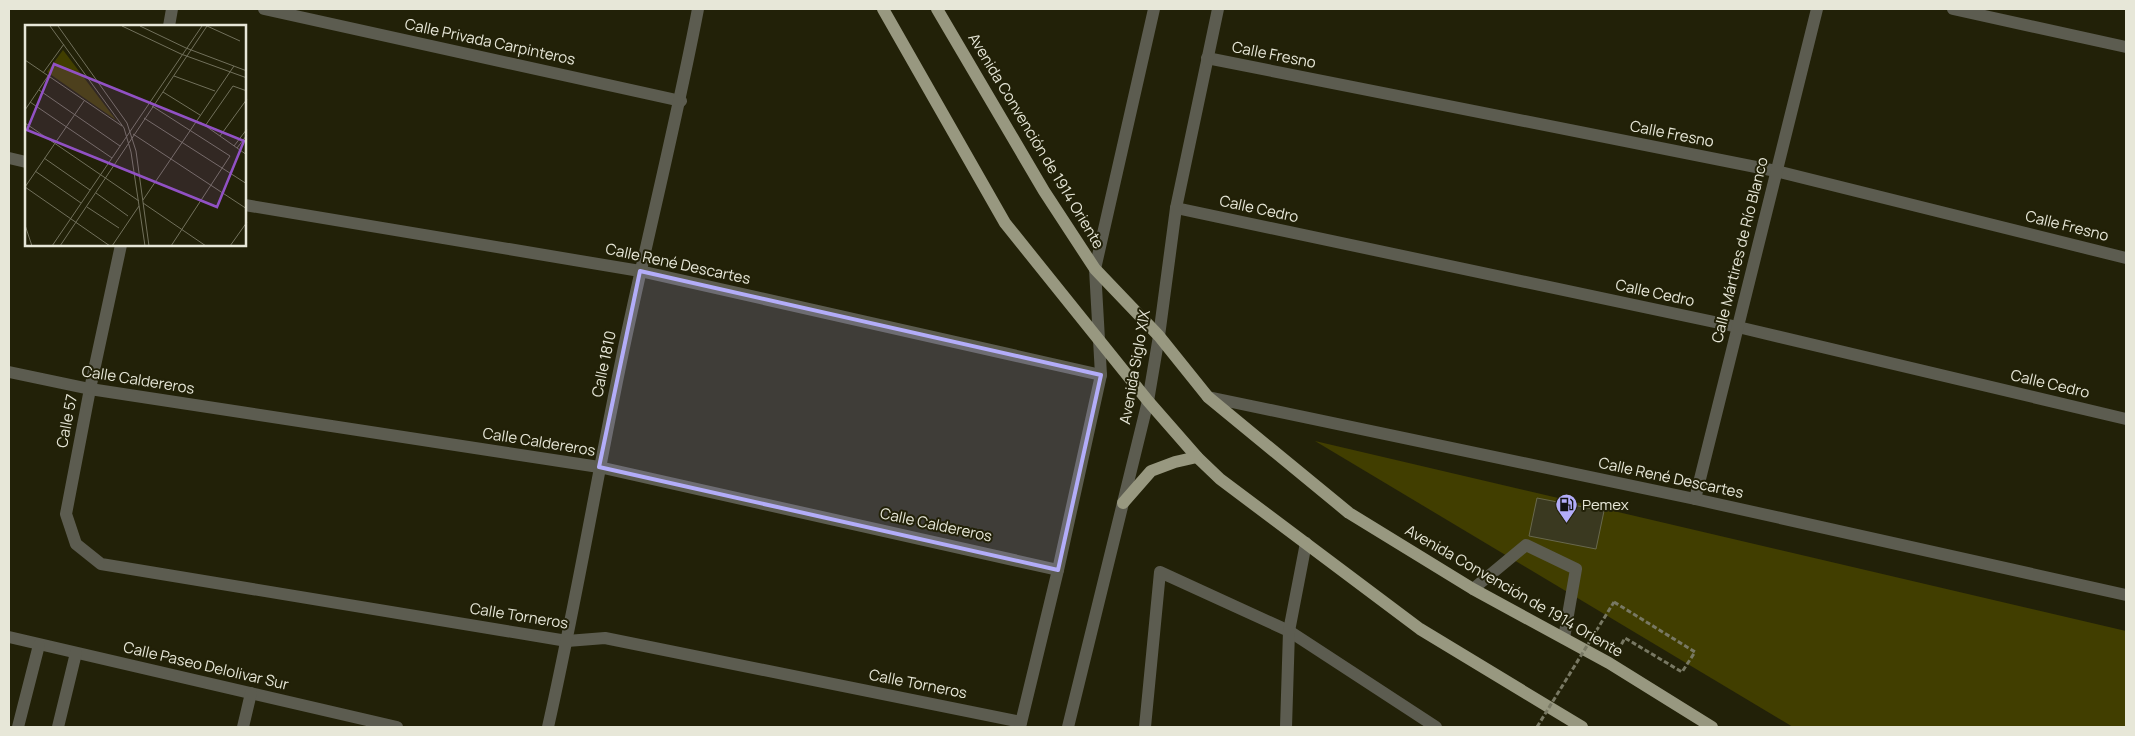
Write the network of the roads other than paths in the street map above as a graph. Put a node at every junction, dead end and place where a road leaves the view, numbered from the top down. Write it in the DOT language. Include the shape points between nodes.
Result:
graph roads {
  1 [pos="172,9"];
  2 [pos="264,9"];
  3 [pos="698,9"];
  4 [pos="883,9"];
  5 [pos="937,9"];
  6 [pos="1154,9"];
  7 [pos="1218,9"];
  8 [pos="1817,9"];
  9 [pos="1953,9"];
  10 [pos="168,25"];
  11 [pos="2126,47"];
  12 [pos="1207,58"];
  13 [pos="681,101"];
  14 [pos="9,158"];
  15 [pos="25,162"];
  16 [pos="1776,171"];
  17 [pos="246,205"];
  18 [pos="1176,208"];
  19 [pos="121,246"];
  20 [pos="2126,258"];
  21 [pos="1095,269"];
  22 [pos="640,271"];
  23 [pos="1738,327"];
  24 [pos="1159,336"];
  25 [pos="1100,339"];
  26 [pos="9,372"];
  27 [pos="1101,375"];
  28 [pos="90,389"];
  29 [pos="1208,397"];
  30 [pos="1148,401"];
  31 [pos="2126,419"];
  32 [pos="1197,457"];
  33 [pos="599,467"];
  34 [pos="1696,499"];
  35 [pos="1123,503"];
  36 [pos="1306,543"];
  37 [pos="76,544"];
  38 [pos="1058,570"];
  39 [pos="1473,589"];
  40 [pos="2126,595"];
  41 [pos="1289,631"];
  42 [pos="9,637"];
  43 [pos="1564,638"];
  44 [pos="567,641"];
  45 [pos="39,644"];
  46 [pos="76,653"];
  47 [pos="251,693"];
  48 [pos="1021,724"];
  49 [pos="18,727"];
  50 [pos="58,727"];
  51 [pos="243,727"];
  52 [pos="397,727"];
  53 [pos="548,727"];
  54 [pos="1068,727"];
  55 [pos="1145,727"];
  56 [pos="1286,727"];
  57 [pos="1436,727"];
  58 [pos="1582,727"];
  59 [pos="1712,727"];
  1 -- 10 [label="street"];
  2 -- 13 [label="street, Calle Privada Carpinteros"];
  3 -- 13 [label="street, Calle 1810"];
  4 -- 25 [label="main road" via="1005,223"];
  5 -- 21 [label="main road, Avenida Convención de 1914 Oriente" via="1044,191"];
  6 -- 21 [label="street"];
  7 -- 12 [label="street, Avenida Siglo XIX"];
  8 -- 16 [label="street, Calle Mártires de Río Blanco"];
  9 -- 11 [label="street"];
  12 -- 16 [label="street, Calle Fresno"];
  12 -- 18 [label="street, Avenida Siglo XIX"];
  13 -- 22 [label="street, Calle 1810"];
  14 -- 15 [label="street"];
  16 -- 20 [label="street, Calle Fresno"];
  16 -- 23 [label="street, Calle Mártires de Río Blanco"];
  17 -- 22 [label="street, Calle René Descartes"];
  18 -- 23 [label="street, Calle Cedro"];
  18 -- 24 [label="street, Avenida Siglo XIX"];
  19 -- 28 [label="street, Calle 57"];
  21 -- 24 [label="main road, Avenida Convención de 1914 Oriente"];
  21 -- 25 [label="street"];
  22 -- 27 [label="street, Calle René Descartes"];
  22 -- 33 [label="street, Calle 1810"];
  23 -- 31 [label="street, Calle Cedro"];
  23 -- 34 [label="street, Calle Mártires de Río Blanco"];
  24 -- 29 [label="main road, Avenida Convención de 1914 Oriente"];
  24 -- 30 [label="street, Avenida Siglo XIX"];
  25 -- 27 [label="street"];
  25 -- 30 [label="main road"];
  26 -- 28 [label="street, Calle Caldereros"];
  27 -- 38 [label="street"];
  28 -- 33 [label="street, Calle Caldereros"];
  28 -- 37 [label="street, Calle 57" via="66,514"];
  29 -- 34 [label="street, Calle René Descartes"];
  29 -- 39 [label="main road, Avenida Convención de 1914 Oriente" via="1349,513"];
  30 -- 32 [label="main road"];
  30 -- 35 [label="street, Avenida Siglo XIX"];
  32 -- 35 [label="main road" via="1152,471"];
  32 -- 36 [label="main road" via="1220,479"];
  33 -- 38 [label="street, Calle Caldereros"];
  33 -- 44 [label="street, Calle 1810"];
  34 -- 40 [label="street, Calle René Descartes"];
  35 -- 54 [label="street, Avenida Siglo XIX"];
  36 -- 41 [label="street"];
  36 -- 58 [label="main road" via="1420,629"];
  37 -- 44 [label="street, Calle Torneros" via="101,564"];
  38 -- 48 [label="street"];
  39 -- 43 [label="main road, Avenida Convención de 1914 Oriente"];
  39 -- 43 [label="street" via="1526,545 1576,569"];
  41 -- 55 [label="street" via="1160,572"];
  41 -- 56 [label="street"];
  41 -- 57 [label="street"];
  42 -- 45 [label="street, Calle Paseo Delolivar Sur"];
  43 -- 59 [label="main road, Avenida Convención de 1914 Oriente"];
  44 -- 48 [label="street, Calle Torneros" via="605,638"];
  44 -- 53 [label="street, Calle 1810"];
  45 -- 46 [label="street, Calle Paseo Delolivar Sur"];
  45 -- 49 [label="street"];
  46 -- 47 [label="street, Calle Paseo Delolivar Sur"];
  46 -- 50 [label="street"];
  47 -- 51 [label="street"];
  47 -- 52 [label="street, Calle Paseo Delolivar Sur"];
}
